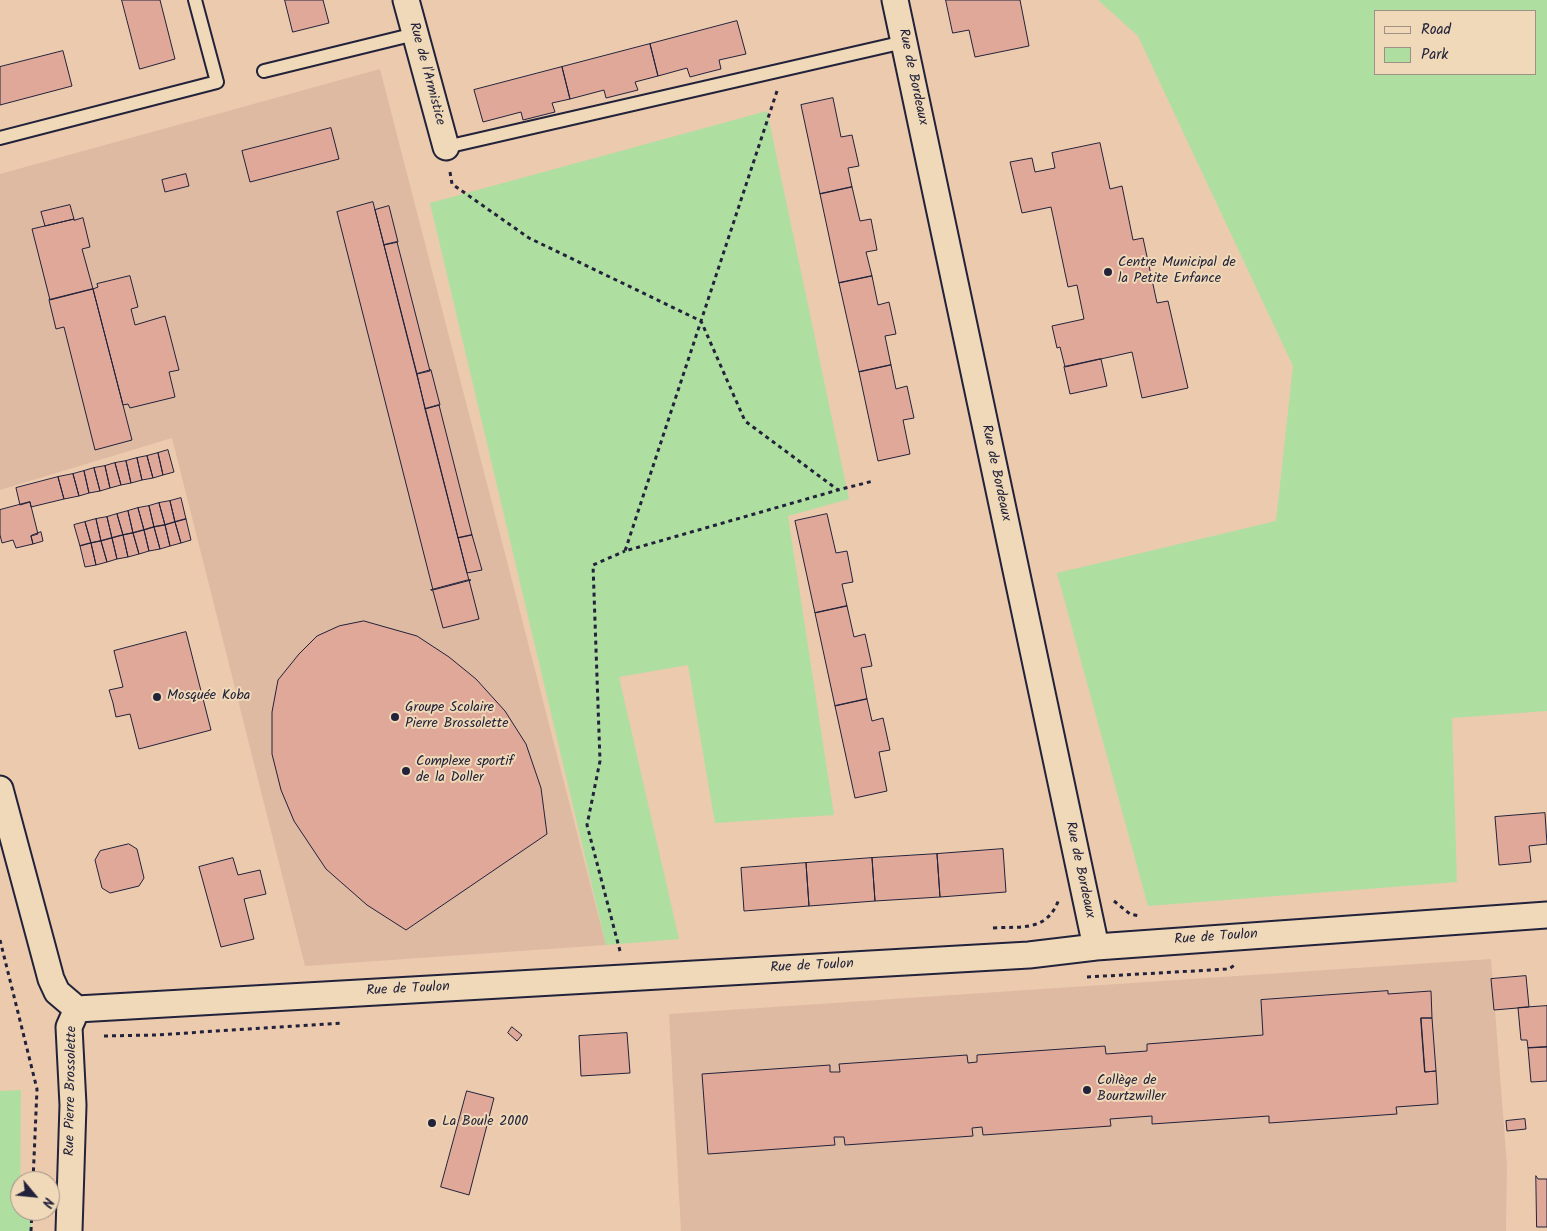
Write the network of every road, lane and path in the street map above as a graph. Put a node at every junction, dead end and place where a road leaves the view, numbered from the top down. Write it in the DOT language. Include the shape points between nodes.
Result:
graph roads {
  1 [pos="195,0"];
  2 [pos="406,0"];
  3 [pos="895,0"];
  4 [pos="415,34"];
  5 [pos="904,42"];
  6 [pos="784,69"];
  7 [pos="264,71"];
  8 [pos="0,138"];
  9 [pos="446,147"];
  10 [pos="701,321"];
  11 [pos="873,481"];
  12 [pos="838,490"];
  13 [pos="625,551"];
  14 [pos="0,789"];
  15 [pos="4,817"];
  16 [pos="1061,892"];
  17 [pos="1547,915"];
  18 [pos="989,929"];
  19 [pos="0,940"];
  20 [pos="1096,947"];
  21 [pos="627,977"];
  22 [pos="77,1009"];
  23 [pos="33,1171"];
  24 [pos="69,1231"];
  1 -- 8 [label="lane" via="217,82"];
  2 -- 4 [label="street, Rue de l'Armistice"];
  3 -- 5 [label="street, Rue de Bordeaux"];
  4 -- 7 [label="lane"];
  4 -- 9 [label="street, Rue de l'Armistice"];
  5 -- 6 [label="lane"];
  5 -- 20 [label="street, Rue de Bordeaux"];
  6 -- 9 [label="lane"];
  6 -- 10 [label="path"];
  9 -- 10 [label="path" via="452,184 529,238"];
  10 -- 12 [label="path" via="744,422"];
  10 -- 13 [label="path"];
  11 -- 12 [label="path"];
  12 -- 13 [label="path"];
  13 -- 21 [label="path" via="594,565 600,761 587,825"];
  14 -- 15 [label="street, Rue Pierre Brossolette"];
  15 -- 22 [label="street, Rue Pierre Brossolette" via="51,979 57,992"];
  16 -- 18 [label="path" via="1054,912 1038,925"];
  17 -- 20 [label="street, Rue de Toulon"];
  19 -- 23 [label="path" via="37,1089"];
  20 -- 21 [label="street, Rue de Toulon" via="1028,955"];
  21 -- 22 [label="street, Rue de Toulon"];
  22 -- 24 [label="street, Rue Pierre Brossolette" via="69,1026 73,1105"];
}
